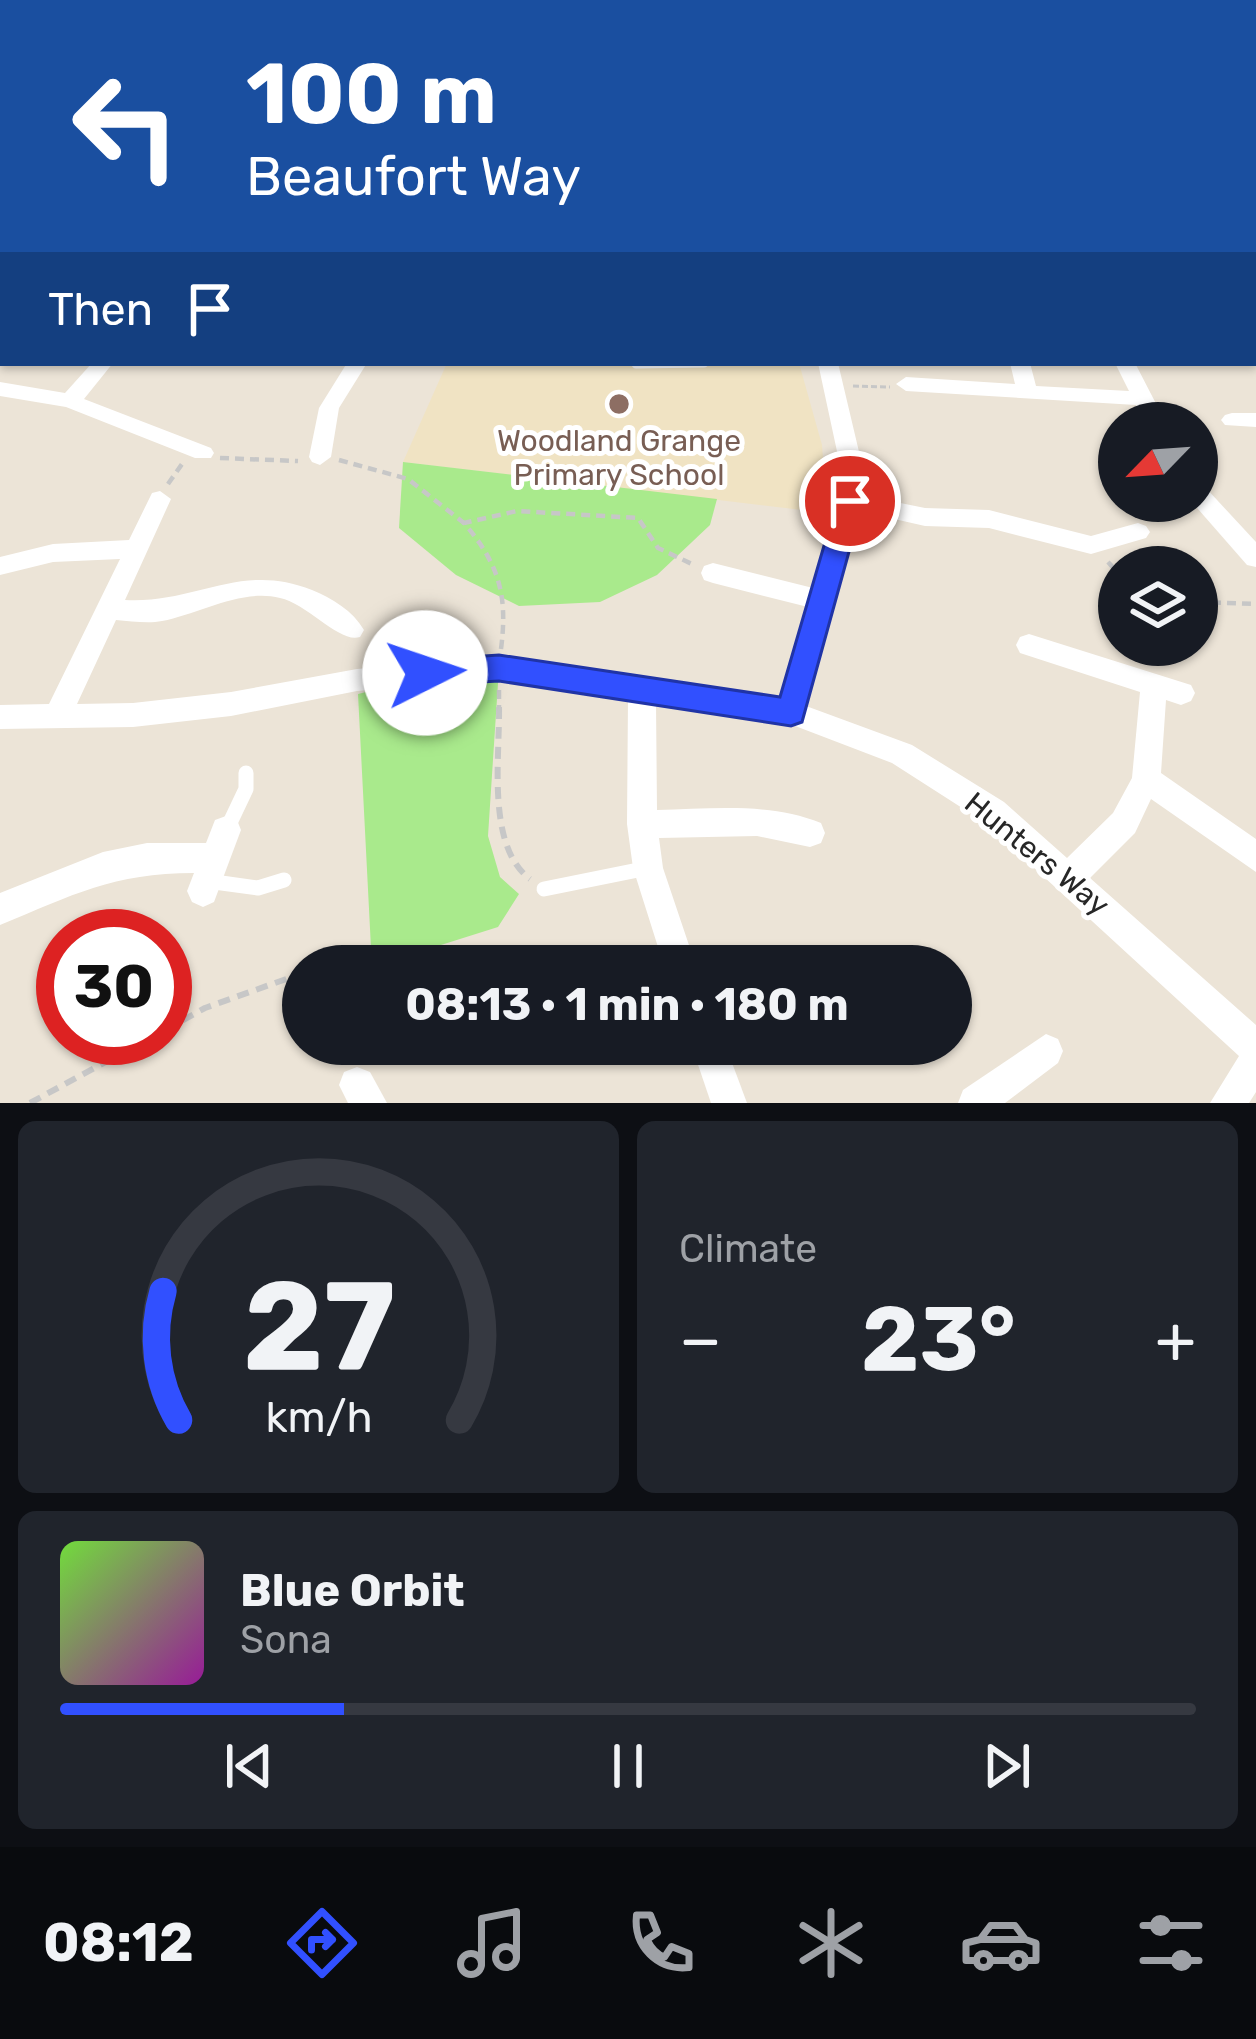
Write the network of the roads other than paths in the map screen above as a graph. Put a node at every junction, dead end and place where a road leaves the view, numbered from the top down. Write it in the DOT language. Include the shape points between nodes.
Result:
graph roads {
  1 [pos="101,366"];
  2 [pos="355,366"];
  3 [pos="1021,366"];
  4 [pos="1126,366"];
  5 [pos="829,374"];
  6 [pos="906,384"];
  7 [pos="0,389"];
  8 [pos="1028,393"];
  9 [pos="1142,399"];
  10 [pos="70,401"];
  11 [pos="1144,402"];
  12 [pos="1232,420"];
  13 [pos="1256,420"];
  14 [pos="202,453"];
  15 [pos="320,457"];
  16 [pos="160,500"];
  17 [pos="850,501"];
  18 [pos="1218,516"];
  19 [pos="1138,532"];
  20 [pos="139,549"];
  21 [pos="1256,558"];
  22 [pos="0,566"];
  23 [pos="713,573"];
  24 [pos="824,601"];
  25 [pos="108,609"];
  26 [pos="351,630"];
  27 [pos="1029,645"];
  28 [pos="642,688"];
  29 [pos="791,712"];
  30 [pos="0,717"];
  31 [pos="57,717"];
  32 [pos="246,773"];
  33 [pos="1146,778"];
  34 [pos="642,824"];
  35 [pos="810,833"];
  36 [pos="1256,857"];
  37 [pos="212,865"];
  38 [pos="648,868"];
  39 [pos="1071,876"];
  40 [pos="284,880"];
  41 [pos="544,889"];
  42 [pos="0,909"];
  43 [pos="673,945"];
  44 [pos="1256,1048"];
  45 [pos="1046,1052"];
  46 [pos="1256,1061"];
  47 [pos="715,1065"];
  48 [pos="729,1103"];
  49 [pos="976,1103"];
  50 [pos="1228,1103"];
  1 -- 10 [label="street"];
  2 -- 15 [label="street" via="329,408"];
  3 -- 8 [label="street"];
  4 -- 9 [label="street"];
  5 -- 17 [label="street" via="849,456"];
  6 -- 8 [label="street"];
  7 -- 10 [label="street"];
  8 -- 9 [label="street"];
  9 -- 11 [label="street"];
  10 -- 14 [label="street"];
  12 -- 13 [label="street"];
  16 -- 20 [label="street"];
  17 -- 19 [label="street" via="925,517 988,519 1091,545"];
  17 -- 24 [label="street"];
  18 -- 21 [label="street"];
  20 -- 22 [label="street" via="53,553"];
  20 -- 25 [label="street"];
  23 -- 24 [label="street"];
  24 -- 29 [label="street"];
  25 -- 26 [label="street" via="158,612 280,587 321,604"];
  25 -- 31 [label="street"];
  27 -- 33 [label="street" via="1168,690"];
  28 -- 29 [label="street, Hunters Way"];
  28 -- 31 [label="street, Hunters Way" via="499,668 357,680 231,704"];
  28 -- 34 [label="street"];
  29 -- 39 [label="street, Hunters Way" via="902,754 994,812"];
  30 -- 31 [label="street, Hunters Way"];
  32 -- 37 [label="lane"];
  33 -- 36 [label="street"];
  33 -- 39 [label="street" via="1124,823"];
  34 -- 35 [label="street" via="757,822"];
  34 -- 38 [label="street"];
  37 -- 40 [label="lane" via="258,888"];
  37 -- 42 [label="street" via="147,858 103,867"];
  38 -- 41 [label="lane"];
  38 -- 43 [label="street"];
  39 -- 44 [label="street, Hunters Way"];
  45 -- 49 [label="street"];
  46 -- 50 [label="street"];
  47 -- 48 [label="street"];
}
